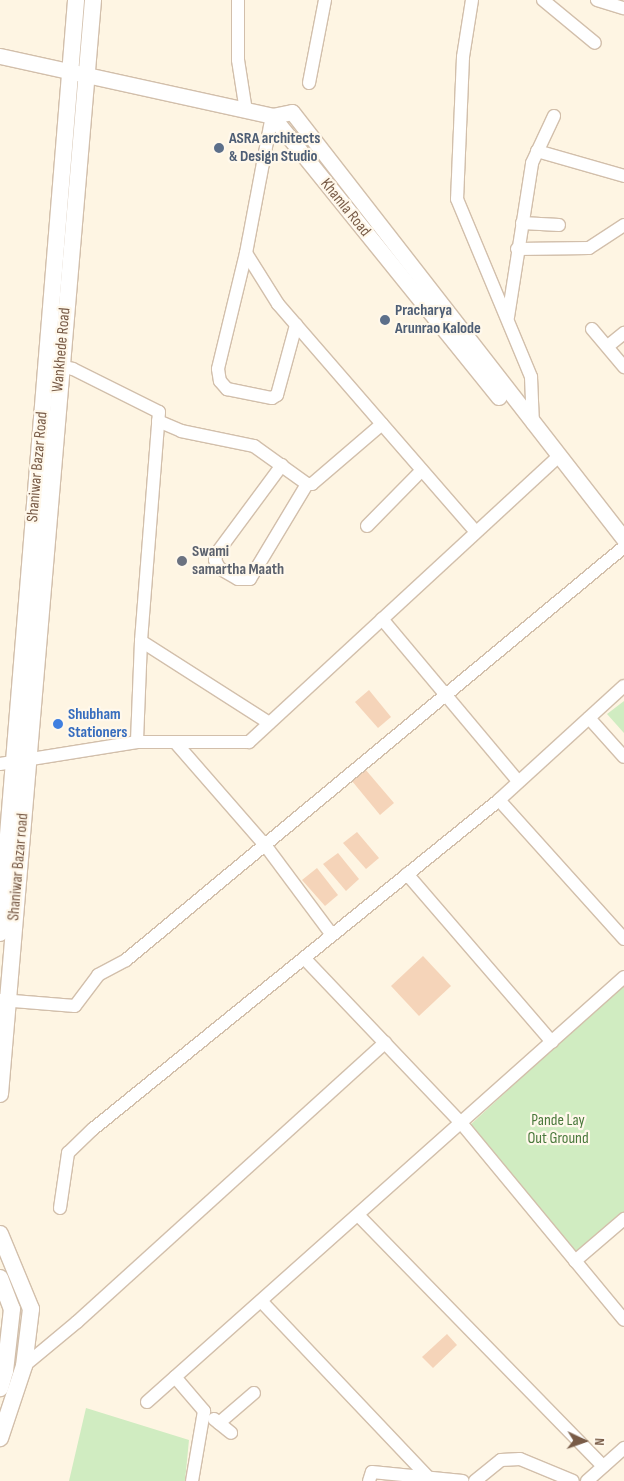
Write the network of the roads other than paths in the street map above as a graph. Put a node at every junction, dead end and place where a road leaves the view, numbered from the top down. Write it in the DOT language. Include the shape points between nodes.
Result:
graph roads {
  1 [pos="76,0"];
  2 [pos="93,0"];
  3 [pos="238,0"];
  4 [pos="324,0"];
  5 [pos="472,0"];
  6 [pos="543,0"];
  7 [pos="597,0"];
  8 [pos="624,8"];
  9 [pos="595,43"];
  10 [pos="0,56"];
  11 [pos="69,72"];
  12 [pos="86,75"];
  13 [pos="309,83"];
  14 [pos="246,111"];
  15 [pos="272,116"];
  16 [pos="554,116"];
  17 [pos="537,151"];
  18 [pos="624,176"];
  19 [pos="522,223"];
  20 [pos="559,225"];
  21 [pos="624,225"];
  22 [pos="517,249"];
  23 [pos="246,253"];
  24 [pos="508,317"];
  25 [pos="296,325"];
  26 [pos="592,329"];
  27 [pos="624,333"];
  28 [pos="608,346"];
  29 [pos="61,366"];
  30 [pos="624,366"];
  31 [pos="158,420"];
  32 [pos="382,424"];
  33 [pos="533,424"];
  34 [pos="555,459"];
  35 [pos="282,465"];
  36 [pos="422,470"];
  37 [pos="309,484"];
  38 [pos="367,526"];
  39 [pos="476,532"];
  40 [pos="624,540"];
  41 [pos="624,547"];
  42 [pos="254,583"];
  43 [pos="382,619"];
  44 [pos="141,641"];
  45 [pos="624,686"];
  46 [pos="446,694"];
  47 [pos="588,718"];
  48 [pos="269,724"];
  49 [pos="137,742"];
  50 [pos="175,742"];
  51 [pos="624,757"];
  52 [pos="14,762"];
  53 [pos="518,782"];
  54 [pos="499,800"];
  55 [pos="265,845"];
  56 [pos="407,874"];
  57 [pos="0,933"];
  58 [pos="332,935"];
  59 [pos="624,939"];
  60 [pos="304,958"];
  61 [pos="624,977"];
  62 [pos="4,1000"];
  63 [pos="552,1042"];
  64 [pos="385,1043"];
  65 [pos="0,1094"];
  66 [pos="462,1124"];
  67 [pos="60,1208"];
  68 [pos="358,1215"];
  69 [pos="624,1218"];
  70 [pos="0,1234"];
  71 [pos="575,1261"];
  72 [pos="0,1278"];
  73 [pos="261,1301"];
  74 [pos="624,1320"];
  75 [pos="24,1366"];
  76 [pos="175,1377"];
  77 [pos="0,1388"];
  78 [pos="254,1393"];
  79 [pos="146,1402"];
  80 [pos="204,1411"];
  81 [pos="219,1423"];
  82 [pos="231,1433"];
  83 [pos="0,1438"];
  84 [pos="624,1448"];
  85 [pos="603,1466"];
  86 [pos="428,1476"];
  87 [pos="192,1481"];
  88 [pos="369,1481"];
  89 [pos="463,1481"];
  90 [pos="475,1481"];
  91 [pos="573,1481"];
  92 [pos="586,1481"];
  1 -- 11 [label="main road, Shaniwar Bazar Road"];
  2 -- 12 [label="main road, Wankhede Road"];
  3 -- 14 [label="street" via="238,60"];
  4 -- 13 [label="street"];
  5 -- 24 [label="street" via="463,57 457,199"];
  6 -- 9 [label="street"];
  7 -- 8 [label="street"];
  10 -- 11 [label="street"];
  11 -- 12 [label="street"];
  11 -- 52 [label="main road, Shaniwar Bazar Road"];
  12 -- 14 [label="street"];
  12 -- 29 [label="main road, Wankhede Road"];
  14 -- 15 [label="street"];
  15 -- 23 [label="street"];
  15 -- 33 [label="street, Khamla Road" via="292,112"];
  15 -- 34 [label="street, Khamla Road"];
  16 -- 17 [label="street"];
  17 -- 18 [label="street"];
  17 -- 19 [label="street"];
  19 -- 20 [label="street"];
  19 -- 22 [label="street"];
  21 -- 22 [label="street" via="589,248"];
  22 -- 24 [label="street"];
  23 -- 25 [label="street" via="278,304"];
  23 -- 25 [label="street" via="218,369 220,381 227,389 272,398 277,395"];
  24 -- 33 [label="street" via="531,378"];
  25 -- 32 [label="street"];
  26 -- 28 [label="street"];
  27 -- 28 [label="street"];
  28 -- 30 [label="street"];
  29 -- 31 [label="street" via="159,412"];
  29 -- 52 [label="main road, Wankhede Road"];
  31 -- 35 [label="street" via="181,431 254,446"];
  31 -- 44 [label="street"];
  32 -- 36 [label="street"];
  32 -- 37 [label="street"];
  33 -- 34 [label="street, Khamla Road"];
  34 -- 39 [label="street"];
  34 -- 40 [label="street, Khamla Road"];
  34 -- 41 [label="street, Khamla Road"];
  35 -- 37 [label="street"];
  35 -- 37 [label="street" via="217,553 215,560 220,568 238,579 250,579"];
  36 -- 38 [label="street"];
  36 -- 39 [label="street"];
  37 -- 42 [label="street"];
  39 -- 43 [label="street"];
  41 -- 46 [label="street"];
  43 -- 46 [label="street"];
  43 -- 48 [label="street"];
  44 -- 48 [label="street"];
  44 -- 49 [label="street"];
  45 -- 47 [label="street"];
  46 -- 53 [label="street"];
  46 -- 55 [label="street"];
  47 -- 51 [label="street"];
  47 -- 53 [label="street"];
  48 -- 50 [label="street" via="249,742"];
  49 -- 50 [label="street"];
  49 -- 52 [label="street"];
  50 -- 55 [label="street"];
  52 -- 57 [label="main road, Shaniwar Bazar Road"];
  52 -- 62 [label="main road, Shaniwar Bazar road"];
  53 -- 54 [label="street"];
  54 -- 56 [label="street"];
  54 -- 59 [label="street"];
  55 -- 58 [label="street"];
  55 -- 62 [label="street" via="126,960 98,975 75,1006"];
  56 -- 58 [label="street"];
  56 -- 63 [label="street"];
  58 -- 60 [label="street"];
  60 -- 64 [label="street"];
  60 -- 67 [label="street" via="93,1129 68,1153"];
  61 -- 63 [label="street"];
  62 -- 65 [label="main road, Shaniwar Bazar road"];
  63 -- 66 [label="street"];
  64 -- 66 [label="street"];
  64 -- 75 [label="street" via="77,1322"];
  66 -- 68 [label="street"];
  66 -- 71 [label="street"];
  68 -- 73 [label="street"];
  68 -- 85 [label="street"];
  69 -- 71 [label="street"];
  70 -- 75 [label="main road" via="31,1309"];
  71 -- 74 [label="street"];
  72 -- 77 [label="main road" via="12,1309"];
  73 -- 76 [label="street"];
  73 -- 86 [label="street"];
  75 -- 83 [label="main road"];
  76 -- 79 [label="street"];
  76 -- 80 [label="street"];
  78 -- 81 [label="street"];
  80 -- 81 [label="street"];
  80 -- 87 [label="street"];
  81 -- 82 [label="street"];
  84 -- 85 [label="street"];
  85 -- 92 [label="street"];
  86 -- 88 [label="street" via="372,1472"];
  86 -- 89 [label="street"];
  90 -- 91 [label="street" via="500,1460 520,1459"];
}
